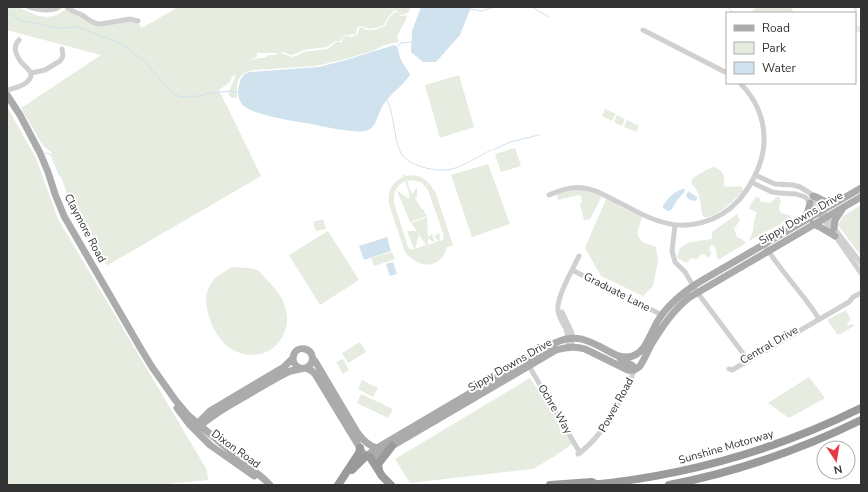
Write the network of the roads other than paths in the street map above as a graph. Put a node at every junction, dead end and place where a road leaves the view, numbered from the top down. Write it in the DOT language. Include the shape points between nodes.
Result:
graph roads {
  1 [pos="29,7"];
  2 [pos="59,7"];
  3 [pos="66,7"];
  4 [pos="138,21"];
  5 [pos="643,30"];
  6 [pos="19,40"];
  7 [pos="62,49"];
  8 [pos="30,72"];
  9 [pos="726,72"];
  10 [pos="741,84"];
  11 [pos="18,87"];
  12 [pos="7,90"];
  13 [pos="7,95"];
  14 [pos="755,174"];
  15 [pos="751,182"];
  16 [pos="861,188"];
  17 [pos="549,195"];
  18 [pos="861,196"];
  19 [pos="812,200"];
  20 [pos="832,204"];
  21 [pos="845,206"];
  22 [pos="822,215"];
  23 [pos="799,224"];
  24 [pos="813,224"];
  25 [pos="675,225"];
  26 [pos="834,228"];
  27 [pos="835,236"];
  28 [pos="766,247"];
  29 [pos="579,256"];
  30 [pos="861,264"];
  31 [pos="572,270"];
  32 [pos="861,273"];
  33 [pos="695,289"];
  34 [pos="861,293"];
  35 [pos="662,315"];
  36 [pos="818,318"];
  37 [pos="570,338"];
  38 [pos="570,347"];
  39 [pos="644,347"];
  40 [pos="616,355"];
  41 [pos="293,358"];
  42 [pos="313,359"];
  43 [pos="529,366"];
  44 [pos="152,367"];
  45 [pos="303,368"];
  46 [pos="634,370"];
  47 [pos="861,408"];
  48 [pos="217,414"];
  49 [pos="204,416"];
  50 [pos="861,420"];
  51 [pos="196,427"];
  52 [pos="357,432"];
  53 [pos="209,434"];
  54 [pos="392,446"];
  55 [pos="360,448"];
  56 [pos="377,448"];
  57 [pos="579,454"];
  58 [pos="368,455"];
  59 [pos="379,470"];
  60 [pos="269,485"];
  61 [pos="338,485"];
  62 [pos="391,485"];
  63 [pos="550,485"];
  64 [pos="593,485"];
  65 [pos="669,485"];
  1 -- 2 [label="street" via="40,11"];
  3 -- 4 [label="street" via="100,24 130,19"];
  5 -- 9 [label="street"];
  6 -- 8 [label="street" via="15,51"];
  7 -- 8 [label="street" via="64,55 61,60 48,69"];
  8 -- 11 [label="street" via="29,80"];
  10 -- 14 [label="street" via="755,102 763,126 763,149"];
  11 -- 12 [label="street"];
  11 -- 13 [label="street"];
  13 -- 44 [label="main road, Claymore Road" via="40,153 64,216"];
  14 -- 15 [label="street"];
  14 -- 19 [label="street" via="775,184 800,187 810,193"];
  15 -- 19 [label="street" via="772,192 799,194"];
  15 -- 25 [label="street" via="736,203 718,216 698,224"];
  16 -- 20 [label="main road, Sippy Downs Drive"];
  17 -- 25 [label="street" via="564,189 584,188 654,220"];
  18 -- 21 [label="main road, Sippy Downs Drive"];
  19 -- 20 [label="main road" via="819,197 824,202"];
  19 -- 22 [label="street"];
  19 -- 23 [label="main road"];
  20 -- 22 [label="main road, Sippy Downs Drive"];
  21 -- 22 [label="main road, Sippy Downs Drive"];
  21 -- 26 [label="main road"];
  22 -- 23 [label="main road, Sippy Downs Drive"];
  22 -- 24 [label="main road, Sippy Downs Drive"];
  22 -- 26 [label="street"];
  22 -- 27 [label="street"];
  23 -- 28 [label="main road, Sippy Downs Drive"];
  24 -- 27 [label="main road"];
  24 -- 28 [label="main road, Sippy Downs Drive"];
  25 -- 33 [label="street" via="673,258"];
  26 -- 30 [label="street"];
  27 -- 32 [label="street"];
  28 -- 33 [label="main road, Sippy Downs Drive"];
  28 -- 36 [label="street"];
  29 -- 31 [label="street"];
  31 -- 35 [label="street, Graduate Lane"];
  31 -- 37 [label="street" via="561,293 557,310"];
  33 -- 35 [label="main road, Sippy Downs Drive" via="678,296"];
  33 -- 36 [label="street, Central Drive" via="748,359"];
  33 -- 46 [label="main road, Sippy Downs Drive" via="672,314 640,365"];
  34 -- 36 [label="street, Central Drive"];
  35 -- 39 [label="main road, Sippy Downs Drive"];
  37 -- 38 [label="street"];
  37 -- 40 [label="main road, Sippy Downs Drive" via="580,338"];
  37 -- 56 [label="main road, Sippy Downs Drive" via="555,343"];
  38 -- 43 [label="main road, Sippy Downs Drive" via="552,352"];
  38 -- 46 [label="main road" via="588,349 626,369"];
  39 -- 40 [label="main road, Sippy Downs Drive" via="632,357"];
  39 -- 46 [label="main road"];
  40 -- 46 [label="main road" via="633,366"];
  41 -- 42 [label="main road" via="295,353 302,349 308,350"];
  41 -- 45 [label="main road" via="295,365"];
  41 -- 49 [label="main road" via="284,367"];
  42 -- 45 [label="main road" via="311,365"];
  42 -- 52 [label="main road"];
  43 -- 54 [label="main road, Sippy Downs Drive"];
  43 -- 57 [label="street, Ochre Way"];
  44 -- 49 [label="main road" via="161,373 189,410"];
  44 -- 51 [label="main road, Claymore Road" via="157,380 172,402"];
  45 -- 48 [label="main road" via="287,372"];
  45 -- 55 [label="main road" via="312,371 318,377"];
  46 -- 57 [label="street, Power Road" via="631,381 604,429"];
  47 -- 64 [label="highway, Sunshine Motorway" via="794,438 723,461 658,476"];
  48 -- 51 [label="main road"];
  48 -- 53 [label="main road"];
  49 -- 51 [label="main road"];
  50 -- 65 [label="highway, Sunshine Motorway" via="825,437 750,465"];
  51 -- 53 [label="main road, Dixon Road"];
  51 -- 60 [label="main road, Dixon Road" via="204,440 218,452"];
  52 -- 56 [label="main road" via="370,445"];
  52 -- 58 [label="main road"];
  53 -- 60 [label="main road, Dixon Road"];
  54 -- 58 [label="main road, Sippy Downs Drive" via="378,455"];
  54 -- 59 [label="highway" via="378,464"];
  55 -- 58 [label="main road"];
  55 -- 61 [label="highway"];
  56 -- 58 [label="main road, Sippy Downs Drive"];
  58 -- 59 [label="highway"];
  58 -- 61 [label="highway"];
  59 -- 62 [label="highway"];
  63 -- 64 [label="highway, Sunshine Motorway" via="592,482"];
}
